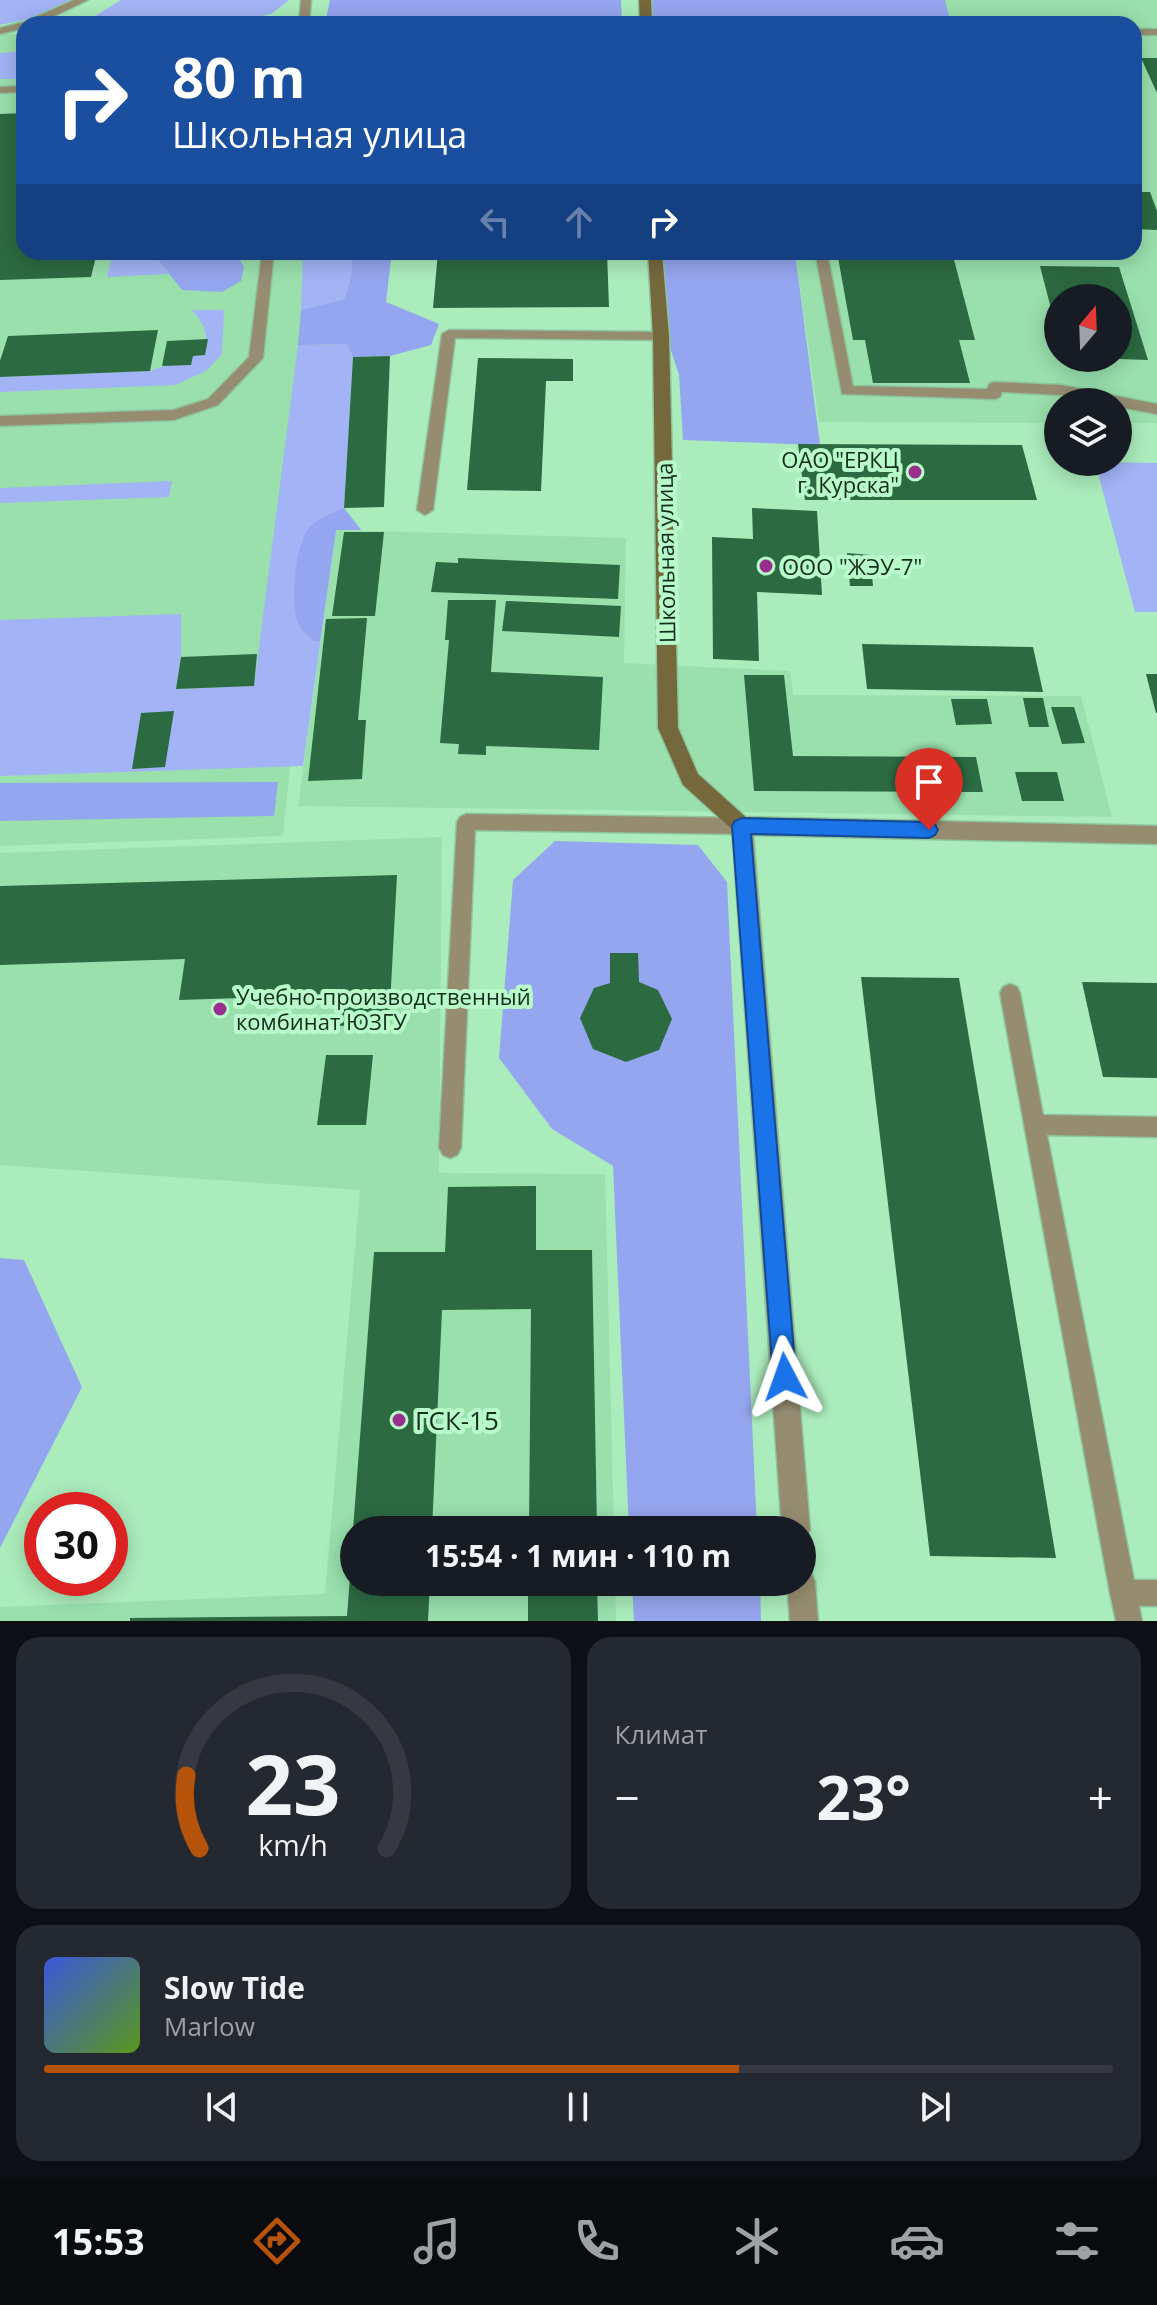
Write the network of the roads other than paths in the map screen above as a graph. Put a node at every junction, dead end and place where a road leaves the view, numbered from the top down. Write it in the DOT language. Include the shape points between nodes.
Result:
graph roads {
  1 [pos="83,0"];
  2 [pos="47,16"];
  3 [pos="267,260"];
  4 [pos="656,260"];
  5 [pos="822,260"];
  6 [pos="661,336"];
  7 [pos="1044,389"];
  8 [pos="1132,405"];
  9 [pos="1157,409"];
  10 [pos="0,421"];
  11 [pos="425,510"];
  12 [pos="742,826"];
  13 [pos="1157,835"];
  14 [pos="1010,993"];
  15 [pos="1035,1125"];
  16 [pos="1157,1127"];
  17 [pos="450,1148"];
  18 [pos="795,1516"];
  19 [pos="1123,1593"];
  20 [pos="1157,1593"];
  21 [pos="802,1596"];
  22 [pos="804,1621"];
  23 [pos="1129,1621"];
  1 -- 2 [label="lane"];
  3 -- 10 [label="lane" via="256,358 213,402 174,415"];
  4 -- 6 [label="street, Школьная улица"];
  5 -- 7 [label="lane" via="847,391 995,394 994,387"];
  6 -- 11 [label="lane" via="449,334"];
  6 -- 12 [label="street, Школьная улица" via="668,728 690,779"];
  8 -- 9 [label="lane"];
  12 -- 13 [label="street"];
  12 -- 17 [label="lane" via="466,822"];
  12 -- 18 [label="street"];
  14 -- 15 [label="lane"];
  15 -- 16 [label="lane"];
  15 -- 19 [label="lane"];
  19 -- 20 [label="lane"];
  19 -- 23 [label="lane"];
  21 -- 22 [label="street"];
}
